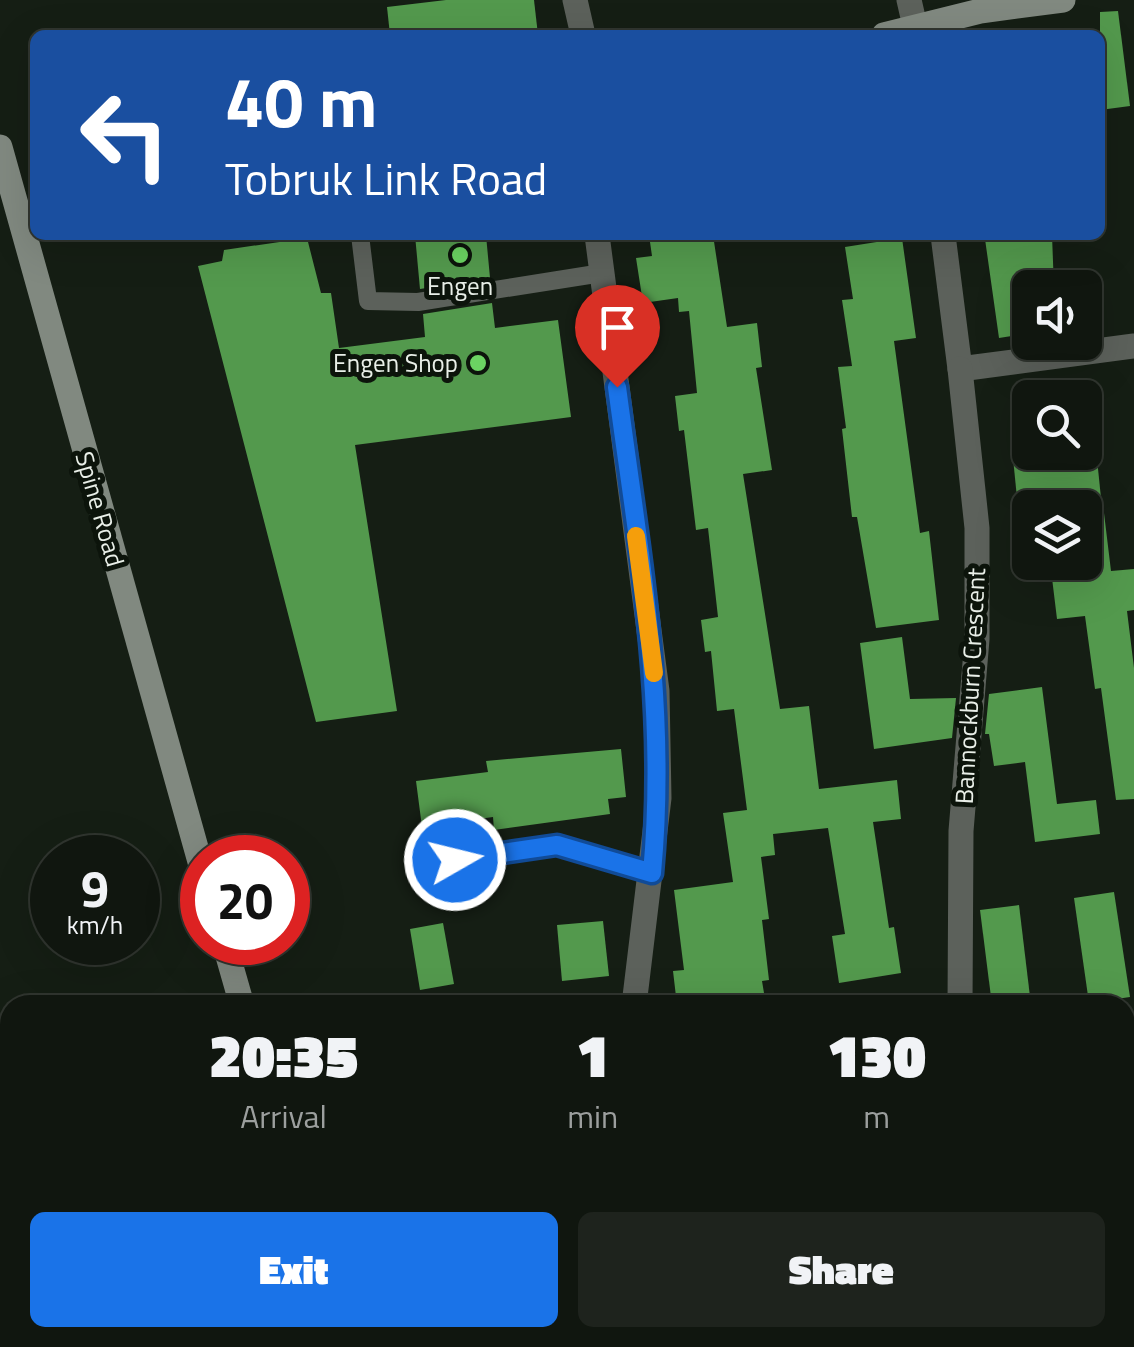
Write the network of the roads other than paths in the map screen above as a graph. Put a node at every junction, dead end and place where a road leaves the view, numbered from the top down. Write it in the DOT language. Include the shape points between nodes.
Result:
graph roads {
  1 [pos="575,0"];
  2 [pos="1063,0"];
  3 [pos="913,20"];
  4 [pos="582,30"];
  5 [pos="0,148"];
  6 [pos="30,228"];
  7 [pos="34,240"];
  8 [pos="361,240"];
  9 [pos="597,240"];
  10 [pos="945,240"];
  11 [pos="602,274"];
  12 [pos="1134,346"];
  13 [pos="960,368"];
  14 [pos="193,835"];
  15 [pos="455,860"];
  16 [pos="652,873"];
  17 [pos="231,965"];
  18 [pos="239,995"];
  19 [pos="635,995"];
  20 [pos="960,995"];
  1 -- 4 [label="street"];
  2 -- 3 [label="main road"];
  5 -- 6 [label="main road, Spine Road"];
  7 -- 14 [label="main road, Spine Road"];
  8 -- 11 [label="lane" via="368,301 418,302"];
  9 -- 11 [label="street"];
  10 -- 13 [label="street, Bannockburn Crescent"];
  11 -- 16 [label="street" via="656,691 659,798"];
  12 -- 13 [label="street"];
  13 -- 20 [label="street, Bannockburn Crescent" via="977,528"];
  15 -- 16 [label="lane" via="557,845"];
  16 -- 19 [label="street"];
  17 -- 18 [label="main road"];
}
